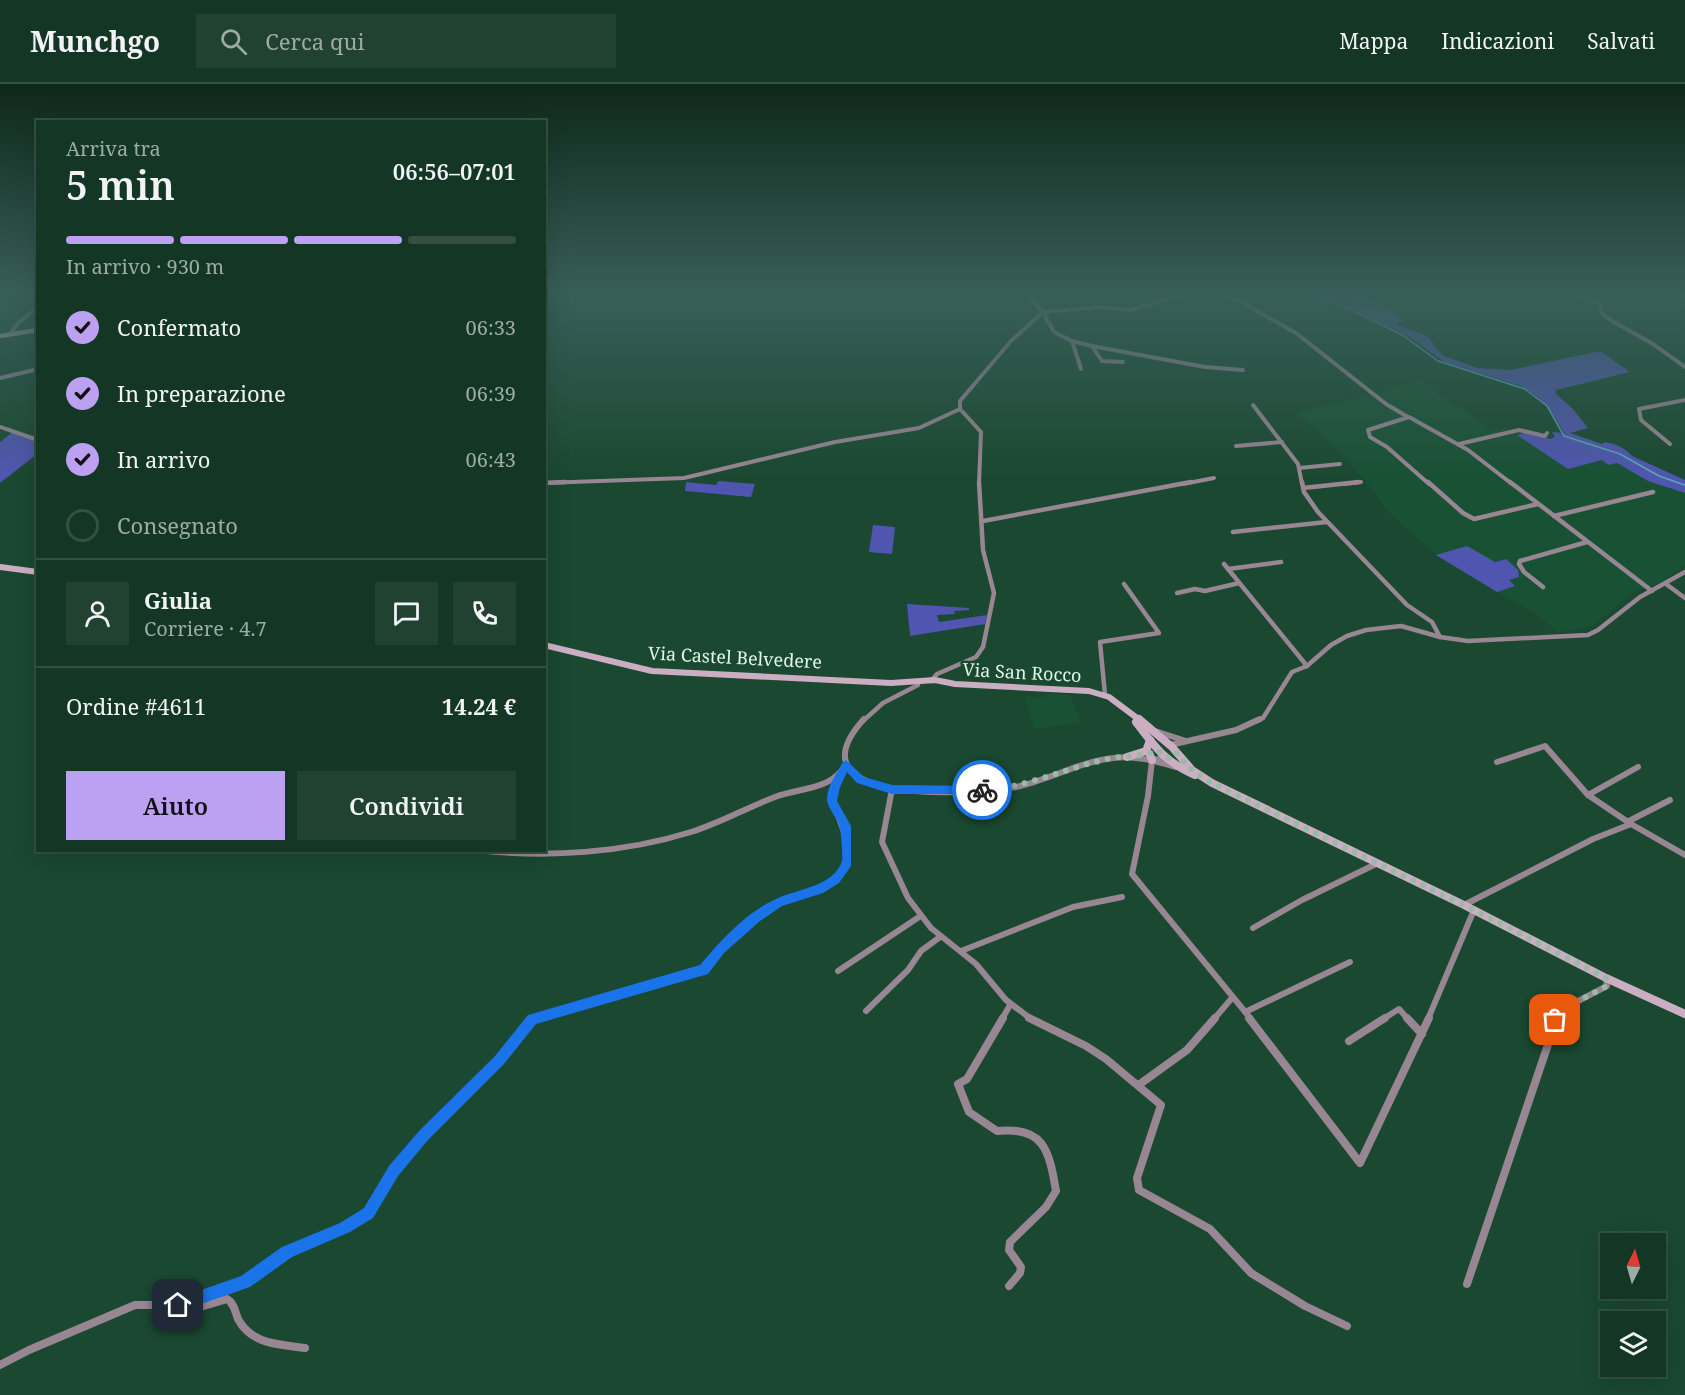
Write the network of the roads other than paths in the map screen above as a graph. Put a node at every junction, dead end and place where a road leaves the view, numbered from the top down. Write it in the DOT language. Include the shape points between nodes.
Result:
graph roads {
  1 [pos="998,356"];
  2 [pos="1077,356"];
  3 [pos="1099,356"];
  4 [pos="1153,356"];
  5 [pos="1325,356"];
  6 [pos="1670,356"];
  7 [pos="1123,362"];
  8 [pos="1685,367"];
  9 [pos="36,369"];
  10 [pos="1081,369"];
  11 [pos="1244,370"];
  12 [pos="0,378"];
  13 [pos="1685,400"];
  14 [pos="1252,405"];
  15 [pos="960,409"];
  16 [pos="1409,417"];
  17 [pos="0,427"];
  18 [pos="1547,433"];
  19 [pos="36,439"];
  20 [pos="1282,442"];
  21 [pos="1458,444"];
  22 [pos="1671,444"];
  23 [pos="1236,446"];
  24 [pos="1340,464"];
  25 [pos="1299,468"];
  26 [pos="1214,478"];
  27 [pos="1361,482"];
  28 [pos="546,483"];
  29 [pos="1303,488"];
  30 [pos="1653,492"];
  31 [pos="1538,504"];
  32 [pos="1554,516"];
  33 [pos="983,521"];
  34 [pos="1327,522"];
  35 [pos="1233,532"];
  36 [pos="1587,542"];
  37 [pos="1281,562"];
  38 [pos="0,567"];
  39 [pos="36,572"];
  40 [pos="1685,572"];
  41 [pos="1239,583"];
  42 [pos="1124,584"];
  43 [pos="1666,584"];
  44 [pos="1542,587"];
  45 [pos="1652,591"];
  46 [pos="1177,593"];
  47 [pos="1685,598"];
  48 [pos="1440,637"];
  49 [pos="546,645"];
  50 [pos="1306,666"];
  51 [pos="945,671"];
  52 [pos="891,683"];
  53 [pos="937,684"];
  54 [pos="918,685"];
  55 [pos="1105,695"];
  56 [pos="1150,729"];
  57 [pos="1150,740"];
  58 [pos="1187,741"];
  59 [pos="1172,748"];
  60 [pos="1158,749"];
  61 [pos="1127,757"];
  62 [pos="1151,757"];
  63 [pos="1166,758"];
  64 [pos="1497,762"];
  65 [pos="846,764"];
  66 [pos="1176,767"];
  67 [pos="1638,767"];
  68 [pos="839,777"];
  69 [pos="1212,783"];
  70 [pos="892,789"];
  71 [pos="1588,795"];
  72 [pos="1670,800"];
  73 [pos="1629,823"];
  74 [pos="490,852"];
  75 [pos="538,852"];
  76 [pos="546,852"];
  77 [pos="1685,855"];
  78 [pos="1378,863"];
  79 [pos="1122,897"];
  80 [pos="1464,905"];
  81 [pos="1474,910"];
  82 [pos="919,917"];
  83 [pos="1253,928"];
  84 [pos="940,937"];
  85 [pos="961,951"];
  86 [pos="1350,962"];
  87 [pos="838,971"];
  88 [pos="1606,978"];
  89 [pos="1232,998"];
  90 [pos="1010,1005"];
  91 [pos="866,1011"];
  92 [pos="1245,1012"];
  93 [pos="1685,1014"];
  94 [pos="1422,1034"];
  95 [pos="1349,1041"];
  96 [pos="1140,1084"];
  97 [pos="368,1213"];
  98 [pos="1467,1284"];
  99 [pos="1009,1286"];
  100 [pos="178,1305"];
  101 [pos="1347,1326"];
  102 [pos="304,1348"];
  103 [pos="0,1365"];
  1 -- 15 [label="street" via="963,396"];
  2 -- 10 [label="street"];
  3 -- 7 [label="street" via="1102,361"];
  4 -- 11 [label="street" via="1195,367"];
  5 -- 16 [label="street" via="1386,404"];
  6 -- 8 [label="street"];
  9 -- 12 [label="street"];
  13 -- 22 [label="street" via="1640,409 1641,420"];
  14 -- 20 [label="street"];
  15 -- 28 [label="street" via="919,428 835,442 684,478"];
  15 -- 33 [label="street" via="981,432 979,480"];
  16 -- 21 [label="street"];
  16 -- 31 [label="street" via="1371,428 1368,433 1468,516 1479,519"];
  17 -- 19 [label="street"];
  18 -- 21 [label="street" via="1545,436 1519,430"];
  20 -- 23 [label="street"];
  20 -- 25 [label="street"];
  21 -- 31 [label="street"];
  24 -- 25 [label="street"];
  25 -- 29 [label="street"];
  26 -- 33 [label="street"];
  27 -- 29 [label="street"];
  29 -- 34 [label="street"];
  30 -- 32 [label="street"];
  31 -- 32 [label="street"];
  32 -- 36 [label="street"];
  33 -- 51 [label="street" via="983,550 994,593 983,647 976,657"];
  34 -- 35 [label="street"];
  34 -- 48 [label="street" via="1407,605 1432,622"];
  36 -- 44 [label="street" via="1520,561 1524,572"];
  36 -- 45 [label="street"];
  37 -- 41 [label="street" via="1226,567"];
  38 -- 39 [label="street"];
  40 -- 43 [label="street"];
  41 -- 46 [label="street"];
  41 -- 50 [label="street"];
  42 -- 55 [label="street" via="1159,633 1100,642"];
  43 -- 45 [label="street"];
  43 -- 47 [label="street"];
  45 -- 48 [label="street" via="1588,635 1468,641"];
  48 -- 50 [label="street" via="1401,626 1366,630 1330,645"];
  49 -- 52 [label="street, Via Castel Belvedere" via="652,671"];
  50 -- 58 [label="street" via="1287,678 1263,718 1236,730"];
  51 -- 53 [label="street"];
  51 -- 53 [label="street" via="937,674"];
  52 -- 53 [label="street"];
  52 -- 54 [label="street, Via San Rocco"];
  53 -- 54 [label="street, Via San Rocco"];
  53 -- 55 [label="street, Via San Rocco" via="1069,688"];
  53 -- 57 [label="street" via="1091,694 1129,715"];
  54 -- 65 [label="street" via="863,718 844,750"];
  55 -- 56 [label="street, Via San Rocco"];
  56 -- 58 [label="street"];
  56 -- 59 [label="street, Via San Rocco"];
  57 -- 60 [label="street"];
  57 -- 61 [label="street" via="1146,751"];
  58 -- 59 [label="street"];
  59 -- 60 [label="street" via="1161,745"];
  59 -- 63 [label="street" via="1173,757"];
  59 -- 69 [label="street" via="1192,770"];
  60 -- 62 [label="street"];
  60 -- 63 [label="street"];
  61 -- 62 [label="street"];
  61 -- 70 [label="street" via="1110,758 1017,786 984,790"];
  62 -- 63 [label="street"];
  62 -- 66 [label="street"];
  62 -- 89 [label="street" via="1148,796 1132,874"];
  63 -- 66 [label="street"];
  64 -- 71 [label="street" via="1545,746"];
  65 -- 68 [label="street"];
  65 -- 70 [label="street" via="861,780"];
  66 -- 69 [label="street"];
  67 -- 71 [label="street"];
  68 -- 76 [label="street" via="829,784 788,792 678,836 612,848"];
  68 -- 97 [label="street" via="832,802 845,826 848,854 846,867 835,880 778,903 756,917 720,949 704,970 533,1019 500,1060 424,1135 394,1171"];
  69 -- 78 [label="street"];
  70 -- 82 [label="street" via="892,808 883,828 882,843"];
  71 -- 73 [label="street"];
  72 -- 73 [label="street"];
  73 -- 77 [label="street"];
  73 -- 80 [label="street"];
  74 -- 75 [label="street"];
  78 -- 80 [label="street"];
  78 -- 83 [label="street"];
  79 -- 85 [label="street" via="1068,908"];
  80 -- 81 [label="street"];
  81 -- 88 [label="street"];
  81 -- 94 [label="street"];
  82 -- 84 [label="street"];
  82 -- 87 [label="street"];
  84 -- 85 [label="street"];
  84 -- 91 [label="street" via="921,951 908,970"];
  85 -- 90 [label="street"];
  86 -- 92 [label="street"];
  88 -- 93 [label="street"];
  88 -- 98 [label="street" via="1607,986 1600,991 1559,1011"];
  89 -- 92 [label="street"];
  89 -- 96 [label="street" via="1187,1050"];
  90 -- 96 [label="street" via="1084,1045"];
  90 -- 99 [label="street" via="967,1079 958,1084 969,1112 996,1131 1027,1131 1048,1153 1052,1163 1056,1191 1046,1207 1010,1242 1009,1250 1021,1267"];
  92 -- 94 [label="street" via="1360,1163"];
  94 -- 95 [label="street" via="1399,1009"];
  96 -- 101 [label="street" via="1161,1105 1137,1178 1139,1190 1210,1229 1251,1273"];
  97 -- 100 [label="street" via="345,1228 287,1252 245,1282"];
  100 -- 102 [label="street" via="187,1311 227,1299 250,1336"];
  100 -- 103 [label="street" via="135,1305"];
}
